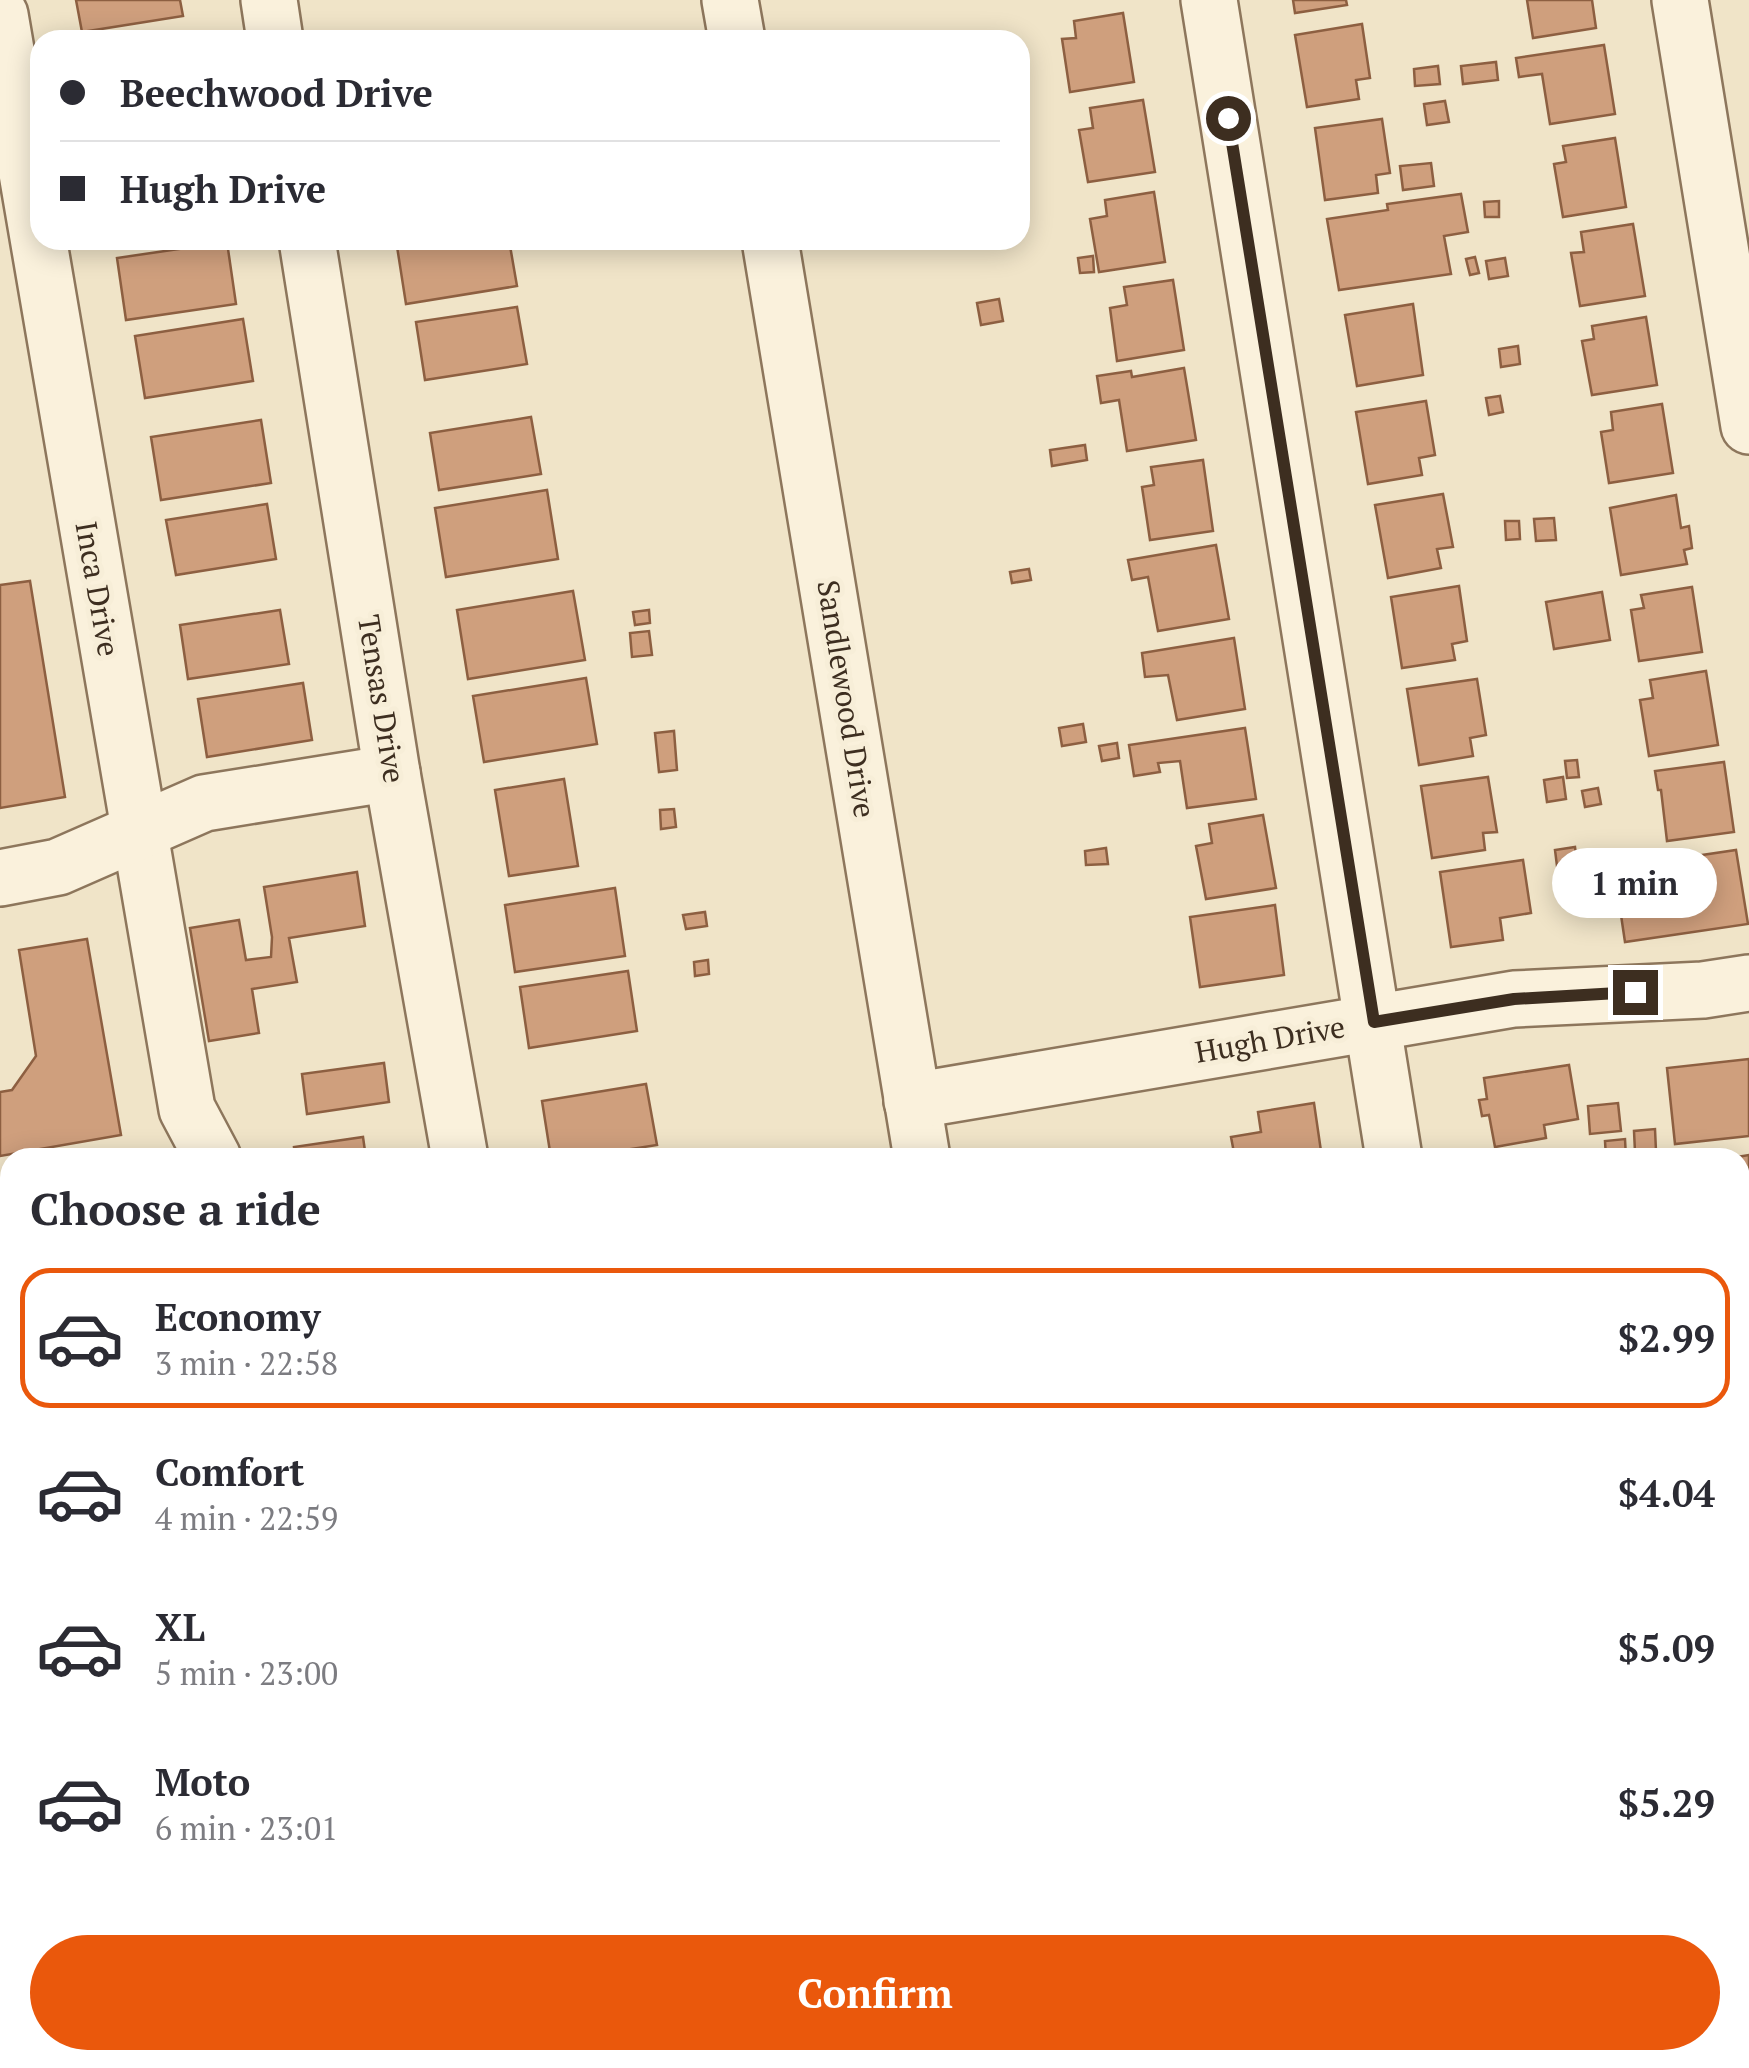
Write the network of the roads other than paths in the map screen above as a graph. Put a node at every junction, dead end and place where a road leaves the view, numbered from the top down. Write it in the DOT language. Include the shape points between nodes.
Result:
graph roads {
  1 [pos="269,0"];
  2 [pos="730,0"];
  3 [pos="1208,0"];
  4 [pos="1680,0"];
  5 [pos="0,15"];
  6 [pos="274,30"];
  7 [pos="735,30"];
  8 [pos="30,192"];
  9 [pos="40,250"];
  10 [pos="309,250"];
  11 [pos="772,250"];
  12 [pos="1749,426"];
  13 [pos="392,772"];
  14 [pos="138,831"];
  15 [pos="0,878"];
  16 [pos="1749,983"];
  17 [pos="1374,1022"];
  18 [pos="912,1100"];
  19 [pos="208,1148"];
  20 [pos="458,1148"];
  21 [pos="920,1148"];
  22 [pos="1393,1148"];
  1 -- 6 [label="street"];
  2 -- 7 [label="street"];
  3 -- 17 [label="street"];
  4 -- 12 [label="street"];
  5 -- 8 [label="street, Inca Drive"];
  9 -- 14 [label="street, Inca Drive"];
  10 -- 13 [label="street, Tensas Drive"];
  11 -- 18 [label="street, Sandlewood Drive"];
  13 -- 14 [label="street" via="204,802"];
  13 -- 20 [label="street, Tensas Drive"];
  14 -- 15 [label="street" via="58,867"];
  14 -- 19 [label="street, Inca Drive" via="186,1109"];
  16 -- 17 [label="street, Hugh Drive" via="1514,999"];
  17 -- 18 [label="street, Hugh Drive"];
  17 -- 22 [label="street"];
  18 -- 21 [label="street, Sandlewood Drive"];
}
